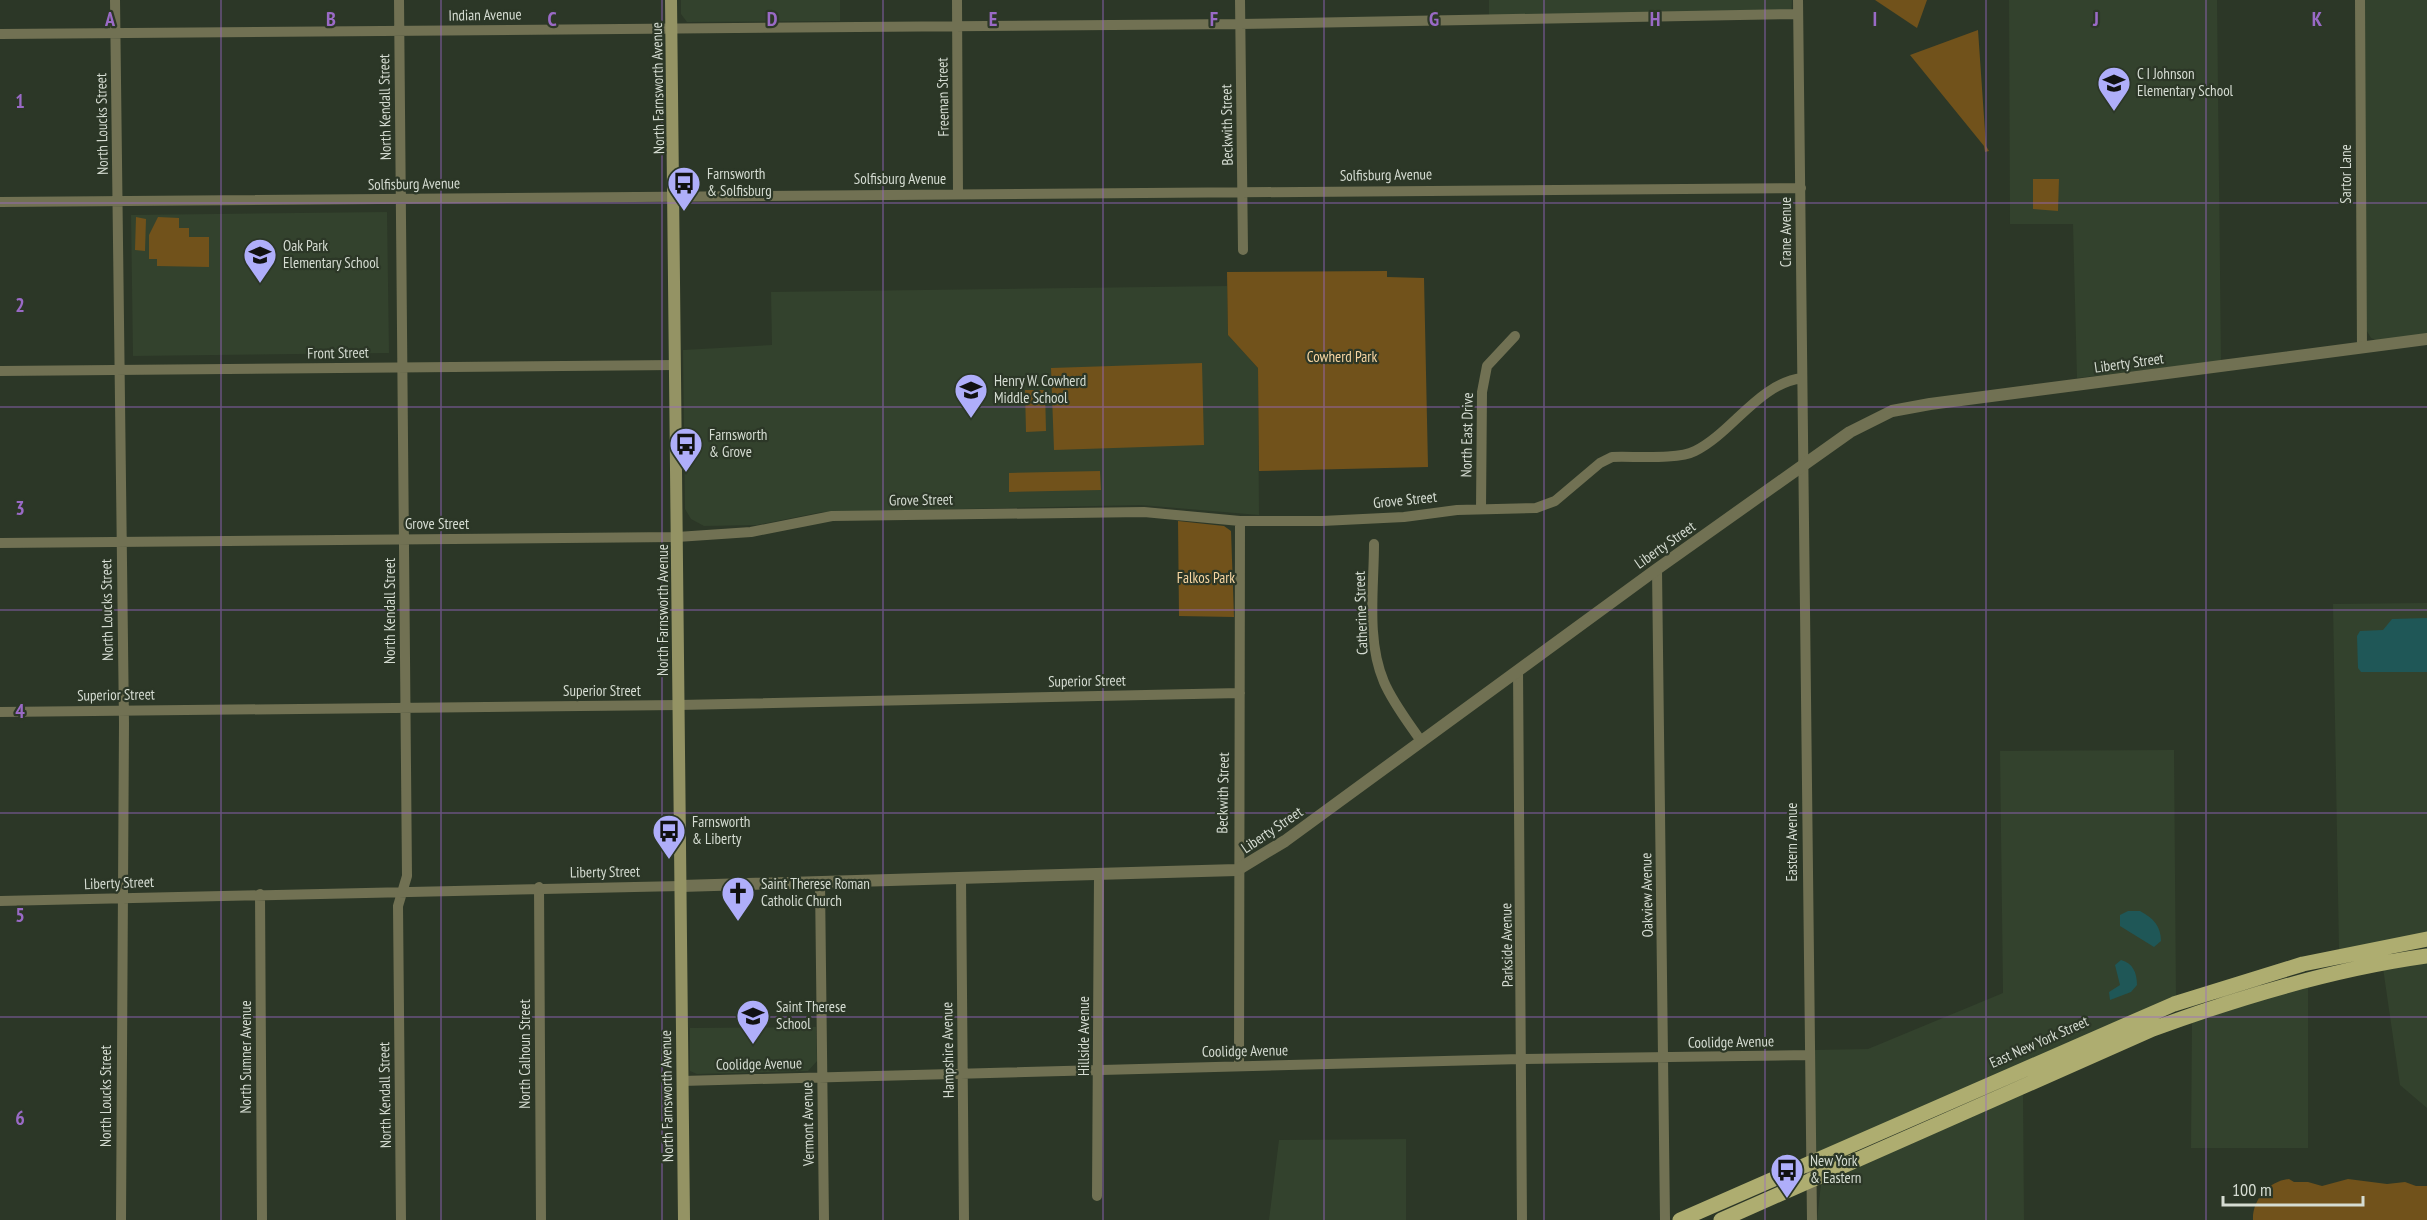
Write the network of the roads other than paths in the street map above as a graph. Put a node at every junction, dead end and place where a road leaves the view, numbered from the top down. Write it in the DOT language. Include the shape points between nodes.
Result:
graph roads {
  1 [pos="115,0"];
  2 [pos="399,0"];
  3 [pos="672,0"];
  4 [pos="957,0"];
  5 [pos="1240,0"];
  6 [pos="1798,0"];
  7 [pos="2360,0"];
  8 [pos="1798,14"];
  9 [pos="1240,24"];
  10 [pos="957,26"];
  11 [pos="673,28"];
  12 [pos="399,30"];
  13 [pos="115,33"];
  14 [pos="0,34"];
  15 [pos="1801,188"];
  16 [pos="1242,192"];
  17 [pos="958,194"];
  18 [pos="674,196"];
  19 [pos="401,200"];
  20 [pos="118,201"];
  21 [pos="0,202"];
  22 [pos="1243,250"];
  23 [pos="1515,336"];
  24 [pos="2427,339"];
  25 [pos="2362,348"];
  26 [pos="675,365"];
  27 [pos="403,367"];
  28 [pos="119,370"];
  29 [pos="0,371"];
  30 [pos="1802,378"];
  31 [pos="1804,465"];
  32 [pos="1481,509"];
  33 [pos="1240,521"];
  34 [pos="677,537"];
  35 [pos="405,539"];
  36 [pos="122,541"];
  37 [pos="0,543"];
  38 [pos="1374,544"];
  39 [pos="1657,569"];
  40 [pos="1518,670"];
  41 [pos="1240,693"];
  42 [pos="679,705"];
  43 [pos="406,707"];
  44 [pos="123,710"];
  45 [pos="0,712"];
  46 [pos="1421,741"];
  47 [pos="1237,870"];
  48 [pos="1099,875"];
  49 [pos="961,879"];
  50 [pos="820,883"];
  51 [pos="681,886"];
  52 [pos="539,887"];
  53 [pos="402,891"];
  54 [pos="260,894"];
  55 [pos="123,898"];
  56 [pos="0,901"];
  57 [pos="2427,939"];
  58 [pos="2427,956"];
  59 [pos="1809,1055"];
  60 [pos="1664,1058"];
  61 [pos="1521,1059"];
  62 [pos="1239,1066"];
  63 [pos="1100,1070"];
  64 [pos="964,1075"];
  65 [pos="822,1078"];
  66 [pos="682,1081"];
  67 [pos="1810,1163"];
  68 [pos="1811,1180"];
  69 [pos="1096,1196"];
  70 [pos="121,1220"];
  71 [pos="262,1220"];
  72 [pos="401,1220"];
  73 [pos="542,1220"];
  74 [pos="684,1220"];
  75 [pos="824,1220"];
  76 [pos="964,1220"];
  77 [pos="1522,1220"];
  78 [pos="1665,1220"];
  79 [pos="1680,1220"];
  80 [pos="1721,1220"];
  81 [pos="1812,1220"];
  1 -- 13 [label="street, North Loucks Street"];
  2 -- 12 [label="street, North Kendall Street"];
  3 -- 11 [label="main road, North Farnsworth Avenue"];
  4 -- 10 [label="street, Freeman Street"];
  5 -- 9 [label="street, Beckwith Street"];
  6 -- 8 [label="street, Crane Avenue"];
  7 -- 25 [label="street, Sartor Lane"];
  8 -- 9 [label="street, Indian Avenue"];
  8 -- 15 [label="street, Crane Avenue"];
  9 -- 10 [label="street, Indian Avenue"];
  9 -- 16 [label="street, Beckwith Street"];
  10 -- 11 [label="street, Indian Avenue"];
  10 -- 17 [label="street, Freeman Street"];
  11 -- 12 [label="street, Indian Avenue"];
  11 -- 18 [label="main road, North Farnsworth Avenue"];
  12 -- 13 [label="street, Indian Avenue"];
  12 -- 19 [label="street, North Kendall Street"];
  13 -- 14 [label="street, Indian Avenue"];
  13 -- 20 [label="street, North Loucks Street"];
  15 -- 16 [label="street, Solfisburg Avenue"];
  15 -- 30 [label="street, Crane Avenue"];
  16 -- 17 [label="street, Solfisburg Avenue"];
  16 -- 22 [label="street, Beckwith Street"];
  17 -- 18 [label="street, Solfisburg Avenue"];
  18 -- 19 [label="street, Solfisburg Avenue"];
  18 -- 26 [label="main road, North Farnsworth Avenue"];
  19 -- 20 [label="street, Solfisburg Avenue"];
  19 -- 27 [label="street, North Kendall Street"];
  20 -- 21 [label="street, Solfisburg Avenue"];
  20 -- 28 [label="street, North Loucks Street"];
  23 -- 32 [label="street, North East Drive" via="1487,366 1482,392"];
  24 -- 25 [label="street, Liberty Street"];
  25 -- 31 [label="street, Liberty Street" via="1907,408 1864,424"];
  26 -- 27 [label="street, Front Street"];
  26 -- 34 [label="main road, North Farnsworth Avenue"];
  27 -- 28 [label="street, Front Street"];
  27 -- 35 [label="street, North Kendall Street"];
  28 -- 29 [label="street, Front Street"];
  28 -- 36 [label="street, North Loucks Street"];
  30 -- 31 [label="street, Crane Avenue"];
  30 -- 32 [label="street, Grove Street" via="1772,390 1693,453 1612,457 1555,501 1536,508"];
  31 -- 39 [label="street, Liberty Street"];
  31 -- 59 [label="street, Eastern Avenue"];
  32 -- 33 [label="street, Grove Street" via="1392,518"];
  33 -- 34 [label="street, Grove Street" via="1144,512 832,516 752,532"];
  33 -- 41 [label="street, Beckwith Street"];
  34 -- 35 [label="street, Grove Street"];
  34 -- 42 [label="main road, North Farnsworth Avenue"];
  35 -- 36 [label="street, Grove Street"];
  35 -- 43 [label="street, North Kendall Street"];
  36 -- 37 [label="street, Grove Street"];
  36 -- 44 [label="street, North Loucks Street"];
  38 -- 46 [label="street, Catherine Street" via="1374,630 1379,667 1397,706"];
  39 -- 40 [label="street, Liberty Street"];
  39 -- 60 [label="street, Oakview Avenue"];
  40 -- 46 [label="street, Liberty Street"];
  40 -- 61 [label="street, Parkside Avenue"];
  41 -- 42 [label="street, Superior Street"];
  41 -- 47 [label="street, Beckwith Street"];
  42 -- 43 [label="street, Superior Street"];
  42 -- 51 [label="main road, North Farnsworth Avenue"];
  43 -- 44 [label="street, Superior Street"];
  43 -- 53 [label="street, North Kendall Street" via="407,876"];
  44 -- 45 [label="street, Superior Street"];
  44 -- 55 [label="street, North Loucks Street"];
  46 -- 47 [label="street, Liberty Street" via="1285,841"];
  47 -- 48 [label="street, Liberty Street"];
  47 -- 62 [label="street, Beckwith Street"];
  48 -- 49 [label="street, Liberty Street"];
  48 -- 63 [label="street, Hillside Avenue"];
  49 -- 50 [label="street, Liberty Street"];
  49 -- 64 [label="street, Hampshire Avenue"];
  50 -- 51 [label="street, Liberty Street"];
  50 -- 65 [label="street, Vermont Avenue"];
  51 -- 52 [label="street, Liberty Street"];
  51 -- 66 [label="main road, North Farnsworth Avenue"];
  52 -- 53 [label="street, Liberty Street"];
  52 -- 73 [label="street, North Calhoun Street"];
  53 -- 54 [label="street, Liberty Street"];
  53 -- 72 [label="street, North Kendall Street" via="398,906"];
  54 -- 55 [label="street, Liberty Street"];
  54 -- 71 [label="street, North Sumner Avenue"];
  55 -- 56 [label="street, Liberty Street"];
  55 -- 70 [label="street, North Loucks Street"];
  57 -- 67 [label="main road, East New York Street" via="2303,964 2194,997"];
  58 -- 68 [label="main road" via="2302,981 2210,1008"];
  59 -- 60 [label="street, Coolidge Avenue"];
  59 -- 67 [label="street, Eastern Avenue"];
  60 -- 61 [label="street, Coolidge Avenue"];
  60 -- 78 [label="street, Oakview Avenue"];
  61 -- 62 [label="street, Coolidge Avenue"];
  61 -- 77 [label="street, Parkside Avenue"];
  62 -- 63 [label="street, Coolidge Avenue"];
  63 -- 64 [label="street, Coolidge Avenue"];
  63 -- 69 [label="street, Hillside Avenue"];
  64 -- 65 [label="street, Coolidge Avenue"];
  64 -- 76 [label="street, Hampshire Avenue"];
  65 -- 66 [label="street, Coolidge Avenue"];
  65 -- 75 [label="street, Vermont Avenue"];
  66 -- 74 [label="main road, North Farnsworth Avenue"];
  67 -- 68 [label="street, Eastern Avenue"];
  67 -- 79 [label="main road, East New York Street"];
  68 -- 80 [label="main road"];
  68 -- 81 [label="street, Eastern Avenue"];
}
